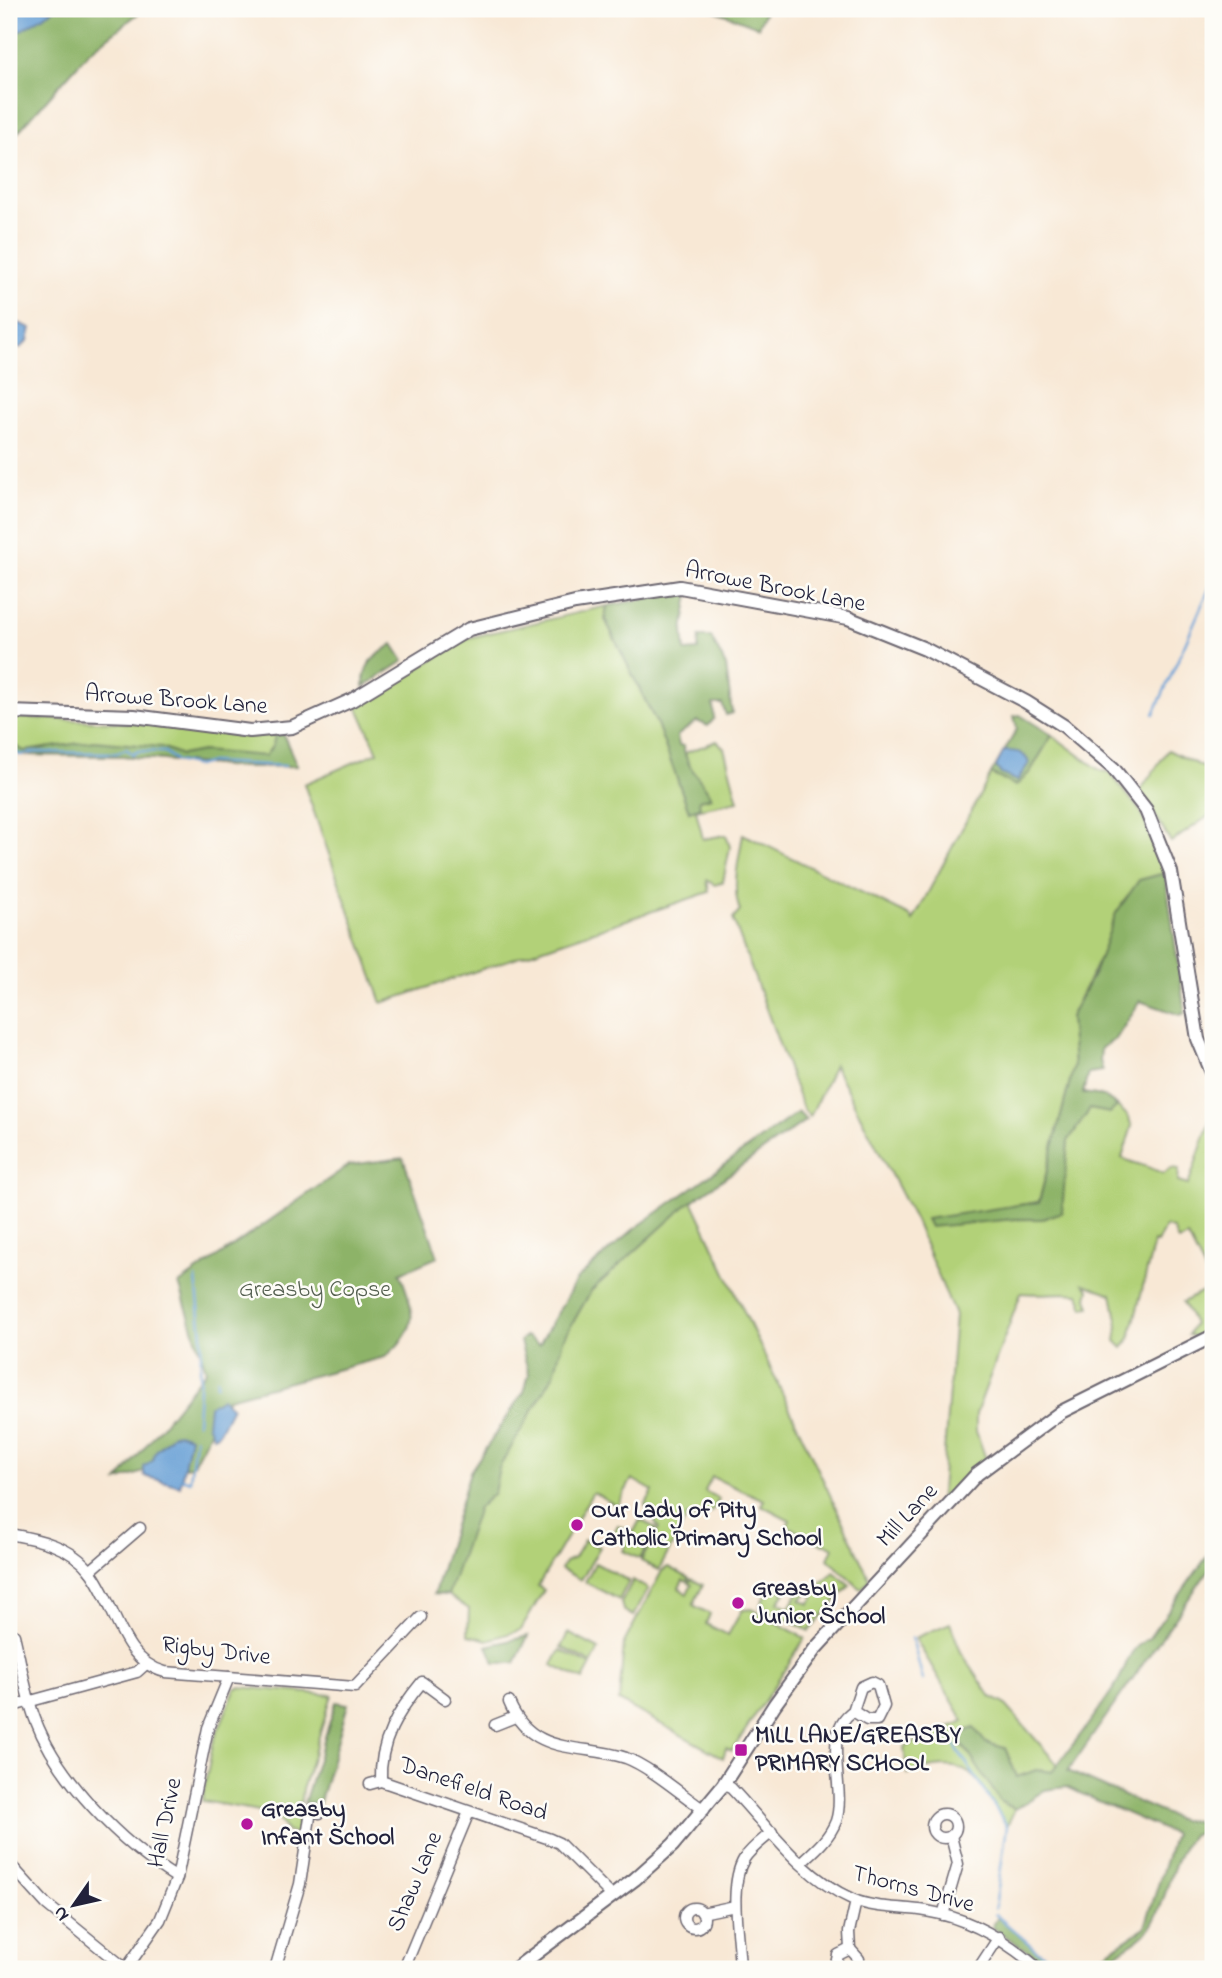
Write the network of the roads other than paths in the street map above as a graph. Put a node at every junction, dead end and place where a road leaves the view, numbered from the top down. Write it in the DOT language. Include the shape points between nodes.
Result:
graph roads {
  1 [pos="9,712"];
  2 [pos="1213,1075"];
  3 [pos="1213,1336"];
  4 [pos="141,1528"];
  5 [pos="9,1534"];
  6 [pos="90,1571"];
  7 [pos="421,1617"];
  8 [pos="14,1635"];
  9 [pos="146,1664"];
  10 [pos="229,1677"];
  11 [pos="445,1699"];
  12 [pos="29,1702"];
  13 [pos="509,1702"];
  14 [pos="9,1707"];
  15 [pos="853,1711"];
  16 [pos="515,1717"];
  17 [pos="495,1726"];
  18 [pos="382,1781"];
  19 [pos="370,1784"];
  20 [pos="723,1785"];
  21 [pos="704,1810"];
  22 [pos="469,1812"];
  23 [pos="320,1813"];
  24 [pos="772,1832"];
  25 [pos="951,1836"];
  26 [pos="9,1863"];
  27 [pos="801,1863"];
  28 [pos="177,1878"];
  29 [pos="612,1896"];
  30 [pos="856,1901"];
  31 [pos="736,1906"];
  32 [pos="702,1913"];
  33 [pos="943,1914"];
  34 [pos="999,1937"];
  35 [pos="850,1949"];
  36 [pos="126,1969"];
  37 [pos="275,1969"];
  38 [pos="404,1969"];
  39 [pos="515,1969"];
  40 [pos="740,1969"];
  41 [pos="839,1969"];
  42 [pos="856,1969"];
  43 [pos="978,1969"];
  44 [pos="1039,1969"];
  1 -- 2 [label="street, Arrowe Brook Lane" via="134,716 250,731 292,727 352,700 469,629 575,603 680,587 848,618 925,649 1027,702 1114,768 1146,810 1171,872 1198,1039"];
  3 -- 20 [label="street, Mill Lane" via="1061,1412 977,1474 815,1649"];
  4 -- 6 [label="street"];
  5 -- 6 [label="street, Rigby Drive" via="50,1543"];
  6 -- 9 [label="street, Rigby Drive" via="131,1647"];
  7 -- 10 [label="street, Rigby Drive" via="355,1687"];
  8 -- 12 [label="street"];
  9 -- 10 [label="street, Rigby Drive" via="165,1672"];
  9 -- 12 [label="street" via="137,1672"];
  10 -- 28 [label="street, Hall Drive" via="208,1727"];
  11 -- 18 [label="street, Danefield Road" via="422,1682 400,1709 384,1749"];
  12 -- 14 [label="street"];
  12 -- 28 [label="street" via="62,1768 95,1809 126,1840"];
  13 -- 16 [label="street"];
  15 -- 27 [label="street" via="843,1720 836,1738 840,1796 835,1822 825,1840"];
  16 -- 17 [label="street"];
  16 -- 21 [label="street" via="562,1748 628,1759"];
  18 -- 19 [label="street, Danefield Road"];
  18 -- 22 [label="street, Danefield Road"];
  20 -- 21 [label="street, Mill Lane"];
  20 -- 24 [label="street, Thorns Drive"];
  21 -- 29 [label="street, Mill Lane" via="673,1845"];
  22 -- 29 [label="street, Danefield Road" via="559,1843"];
  22 -- 38 [label="street, Shaw Lane"];
  23 -- 37 [label="street" via="311,1810 300,1884"];
  24 -- 27 [label="street, Thorns Drive"];
  24 -- 31 [label="street" via="744,1860 735,1889"];
  25 -- 33 [label="street" via="958,1864"];
  26 -- 36 [label="street" via="46,1904"];
  27 -- 30 [label="street, Thorns Drive" via="827,1887"];
  28 -- 36 [label="street, Hall Drive" via="160,1920"];
  29 -- 39 [label="street, Mill Lane"];
  30 -- 33 [label="street, Thorns Drive"];
  30 -- 35 [label="street"];
  31 -- 32 [label="street"];
  31 -- 40 [label="street"];
  33 -- 34 [label="street, Thorns Drive"];
  34 -- 43 [label="street"];
  34 -- 44 [label="street, Thorns Drive"];
  35 -- 41 [label="street" via="838,1955"];
  35 -- 42 [label="street" via="859,1959"];
}
